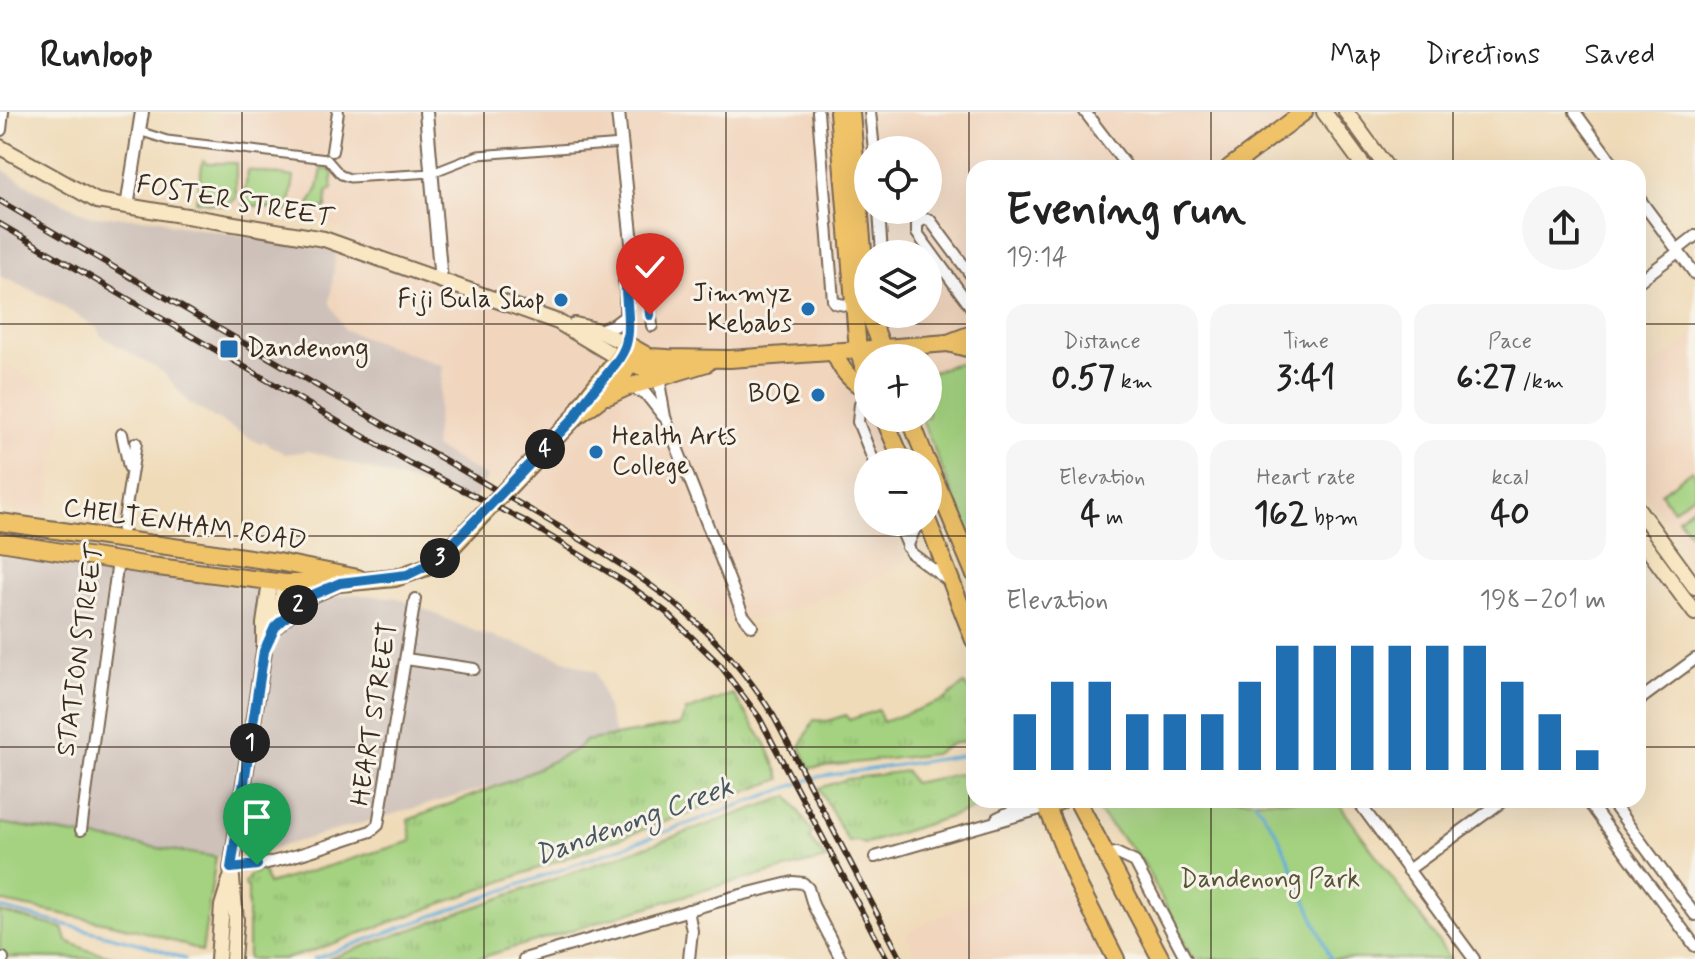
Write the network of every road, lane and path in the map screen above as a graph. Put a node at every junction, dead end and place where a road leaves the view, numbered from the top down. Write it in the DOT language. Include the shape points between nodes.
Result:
graph roads {
  1 [pos="3,112"];
  2 [pos="142,112"];
  3 [pos="338,112"];
  4 [pos="426,112"];
  5 [pos="618,112"];
  6 [pos="818,112"];
  7 [pos="838,112"];
  8 [pos="851,112"];
  9 [pos="870,112"];
  10 [pos="1085,112"];
  11 [pos="1304,112"];
  12 [pos="1324,112"];
  13 [pos="1575,112"];
  14 [pos="1347,113"];
  15 [pos="1290,117"];
  16 [pos="1,130"];
  17 [pos="139,131"];
  18 [pos="873,136"];
  19 [pos="622,144"];
  20 [pos="0,147"];
  21 [pos="330,155"];
  22 [pos="1122,160"];
  23 [pos="1239,160"];
  24 [pos="1359,160"];
  25 [pos="1381,160"];
  26 [pos="1610,160"];
  27 [pos="432,173"];
  28 [pos="127,207"];
  29 [pos="1646,208"];
  30 [pos="1695,236"];
  31 [pos="856,240"];
  32 [pos="860,240"];
  33 [pos="1678,251"];
  34 [pos="633,252"];
  35 [pos="966,268"];
  36 [pos="1695,274"];
  37 [pos="1646,276"];
  38 [pos="646,279"];
  39 [pos="441,281"];
  40 [pos="626,283"];
  41 [pos="966,300"];
  42 [pos="854,306"];
  43 [pos="627,316"];
  44 [pos="558,322"];
  45 [pos="652,326"];
  46 [pos="599,331"];
  47 [pos="966,336"];
  48 [pos="942,346"];
  49 [pos="966,348"];
  50 [pos="942,349"];
  51 [pos="854,350"];
  52 [pos="834,351"];
  53 [pos="625,352"];
  54 [pos="730,359"];
  55 [pos="709,362"];
  56 [pos="664,377"];
  57 [pos="854,383"];
  58 [pos="628,387"];
  59 [pos="598,401"];
  60 [pos="575,417"];
  61 [pos="665,417"];
  62 [pos="122,434"];
  63 [pos="136,443"];
  64 [pos="131,477"];
  65 [pos="942,496"];
  66 [pos="1646,520"];
  67 [pos="0,522"];
  68 [pos="903,536"];
  69 [pos="912,536"];
  70 [pos="934,536"];
  71 [pos="121,539"];
  72 [pos="0,542"];
  73 [pos="907,547"];
  74 [pos="1646,547"];
  75 [pos="966,554"];
  76 [pos="118,561"];
  77 [pos="278,562"];
  78 [pos="363,579"];
  79 [pos="277,583"];
  80 [pos="340,583"];
  81 [pos="952,583"];
  82 [pos="1695,587"];
  83 [pos="415,599"];
  84 [pos="1695,613"];
  85 [pos="966,619"];
  86 [pos="752,626"];
  87 [pos="275,627"];
  88 [pos="264,651"];
  89 [pos="406,659"];
  90 [pos="1695,659"];
  91 [pos="474,669"];
  92 [pos="1646,695"];
  93 [pos="1037,808"];
  94 [pos="1049,808"];
  95 [pos="1081,808"];
  96 [pos="1363,808"];
  97 [pos="1493,808"];
  98 [pos="1593,808"];
  99 [pos="1616,808"];
  100 [pos="81,830"];
  101 [pos="1107,855"];
  102 [pos="875,857"];
  103 [pos="1408,870"];
  104 [pos="231,874"];
  105 [pos="688,910"];
  106 [pos="1695,915"];
  107 [pos="1695,946"];
  108 [pos="226,953"];
  109 [pos="525,959"];
  110 [pos="689,959"];
  111 [pos="841,959"];
  112 [pos="1116,959"];
  113 [pos="1161,959"];
  114 [pos="1186,959"];
  115 [pos="1474,959"];
  1 -- 16 [label="street"];
  2 -- 17 [label="street"];
  3 -- 21 [label="street"];
  4 -- 27 [label="street"];
  5 -- 19 [label="street"];
  6 -- 42 [label="street" via="833,300"];
  7 -- 31 [label="main road"];
  8 -- 32 [label="main road"];
  9 -- 18 [label="street"];
  10 -- 22 [label="street"];
  11 -- 15 [label="main road"];
  12 -- 24 [label="main road"];
  13 -- 26 [label="street"];
  14 -- 25 [label="main road"];
  15 -- 23 [label="main road"];
  17 -- 21 [label="street" via="167,140"];
  17 -- 28 [label="street"];
  19 -- 27 [label="street" via="478,155"];
  19 -- 34 [label="street"];
  20 -- 28 [label="main road, FOSTER STREET" via="89,198"];
  21 -- 27 [label="street" via="341,175 350,178"];
  27 -- 39 [label="street"];
  28 -- 39 [label="main road, FOSTER STREET" via="317,237"];
  29 -- 33 [label="street"];
  30 -- 33 [label="street"];
  33 -- 36 [label="street"];
  33 -- 37 [label="street"];
  34 -- 38 [label="street"];
  34 -- 40 [label="street"];
  35 -- 41 [label="street" via="930,220 916,224 917,233"];
  38 -- 40 [label="street" via="640,293 633,293"];
  38 -- 45 [label="street"];
  39 -- 44 [label="main road, FOSTER STREET"];
  40 -- 43 [label="street"];
  43 -- 46 [label="street"];
  43 -- 53 [label="street"];
  44 -- 46 [label="main road, FOSTER STREET"];
  44 -- 53 [label="main road, FOSTER STREET"];
  46 -- 53 [label="main road, FOSTER STREET"];
  47 -- 48 [label="main road, FOSTER STREET"];
  49 -- 50 [label="main road, FOSTER STREET"];
  51 -- 52 [label="main road, FOSTER STREET"];
  52 -- 54 [label="main road, FOSTER STREET"];
  52 -- 57 [label="main road"];
  53 -- 54 [label="main road, FOSTER STREET"];
  53 -- 55 [label="main road, FOSTER STREET" via="657,370"];
  53 -- 59 [label="main road, CHELTENHAM ROAD" via="622,377"];
  53 -- 60 [label="main road, CHELTENHAM ROAD"];
  54 -- 55 [label="main road, FOSTER STREET"];
  55 -- 56 [label="main road"];
  56 -- 58 [label="main road"];
  56 -- 61 [label="street" via="660,388"];
  58 -- 59 [label="main road"];
  58 -- 61 [label="street" via="645,393"];
  59 -- 60 [label="main road, CHELTENHAM ROAD"];
  60 -- 78 [label="main road, CHELTENHAM ROAD" via="436,561 407,575"];
  61 -- 86 [label="street" via="743,615"];
  62 -- 64 [label="street, STATION STREET"];
  63 -- 64 [label="street, STATION STREET"];
  64 -- 71 [label="street, STATION STREET"];
  65 -- 75 [label="main road"];
  66 -- 82 [label="main road"];
  67 -- 71 [label="main road, CHELTENHAM ROAD"];
  68 -- 73 [label="street"];
  69 -- 73 [label="street"];
  70 -- 81 [label="main road"];
  71 -- 76 [label="main road, STATION STREET"];
  71 -- 77 [label="main road, CHELTENHAM ROAD"];
  72 -- 76 [label="main road, CHELTENHAM ROAD"];
  73 -- 81 [label="street"];
  74 -- 84 [label="main road"];
  76 -- 79 [label="main road, CHELTENHAM ROAD"];
  76 -- 100 [label="street, STATION STREET"];
  77 -- 78 [label="main road, CHELTENHAM ROAD"];
  77 -- 79 [label="main road"];
  78 -- 80 [label="main road, CHELTENHAM ROAD"];
  79 -- 80 [label="main road, CHELTENHAM ROAD"];
  79 -- 87 [label="main road"];
  79 -- 88 [label="main road" via="264,624"];
  80 -- 87 [label="main road" via="306,598"];
  81 -- 85 [label="main road"];
  83 -- 89 [label="street, HEART STREET"];
  87 -- 88 [label="main road"];
  88 -- 104 [label="main road"];
  89 -- 91 [label="street"];
  89 -- 104 [label="street, HEART STREET" via="377,827"];
  90 -- 92 [label="street"];
  93 -- 102 [label="street"];
  94 -- 112 [label="main road" via="1079,886"];
  95 -- 101 [label="main road"];
  96 -- 103 [label="street"];
  97 -- 103 [label="street"];
  98 -- 107 [label="street"];
  99 -- 106 [label="street"];
  101 -- 113 [label="main road"];
  101 -- 114 [label="street" via="1116,853 1135,862"];
  103 -- 115 [label="street"];
  104 -- 108 [label="main road" via="222,906"];
  105 -- 109 [label="street"];
  105 -- 110 [label="street"];
  105 -- 111 [label="street" via="803,883"];
}
